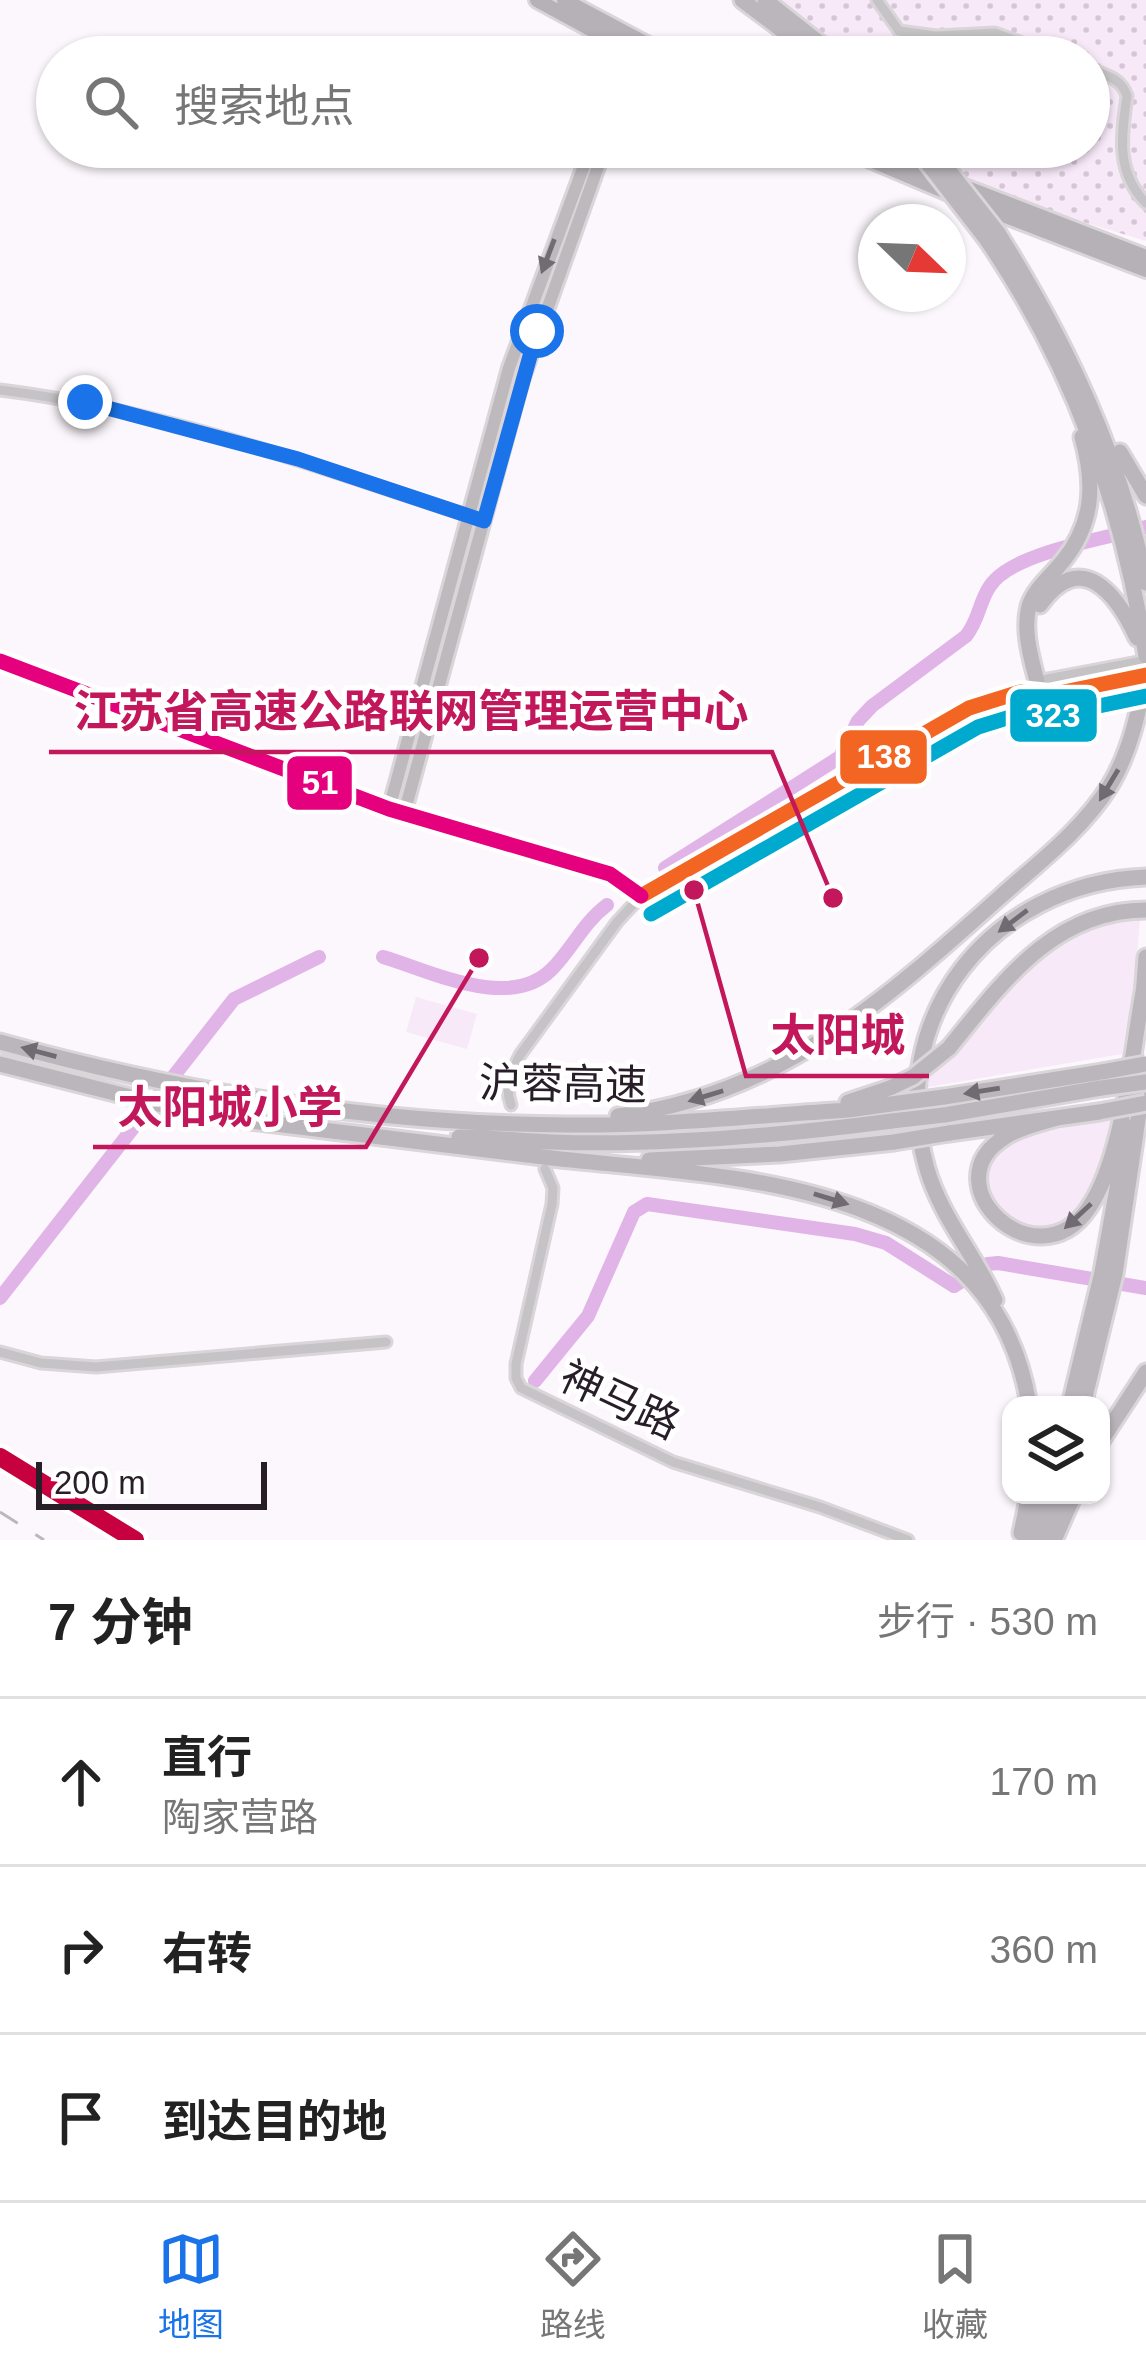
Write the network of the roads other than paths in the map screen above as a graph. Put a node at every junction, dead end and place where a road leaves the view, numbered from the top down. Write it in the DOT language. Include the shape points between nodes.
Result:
graph roads {
  1 [pos="537,0"];
  2 [pos="564,0"];
  3 [pos="742,0"];
  4 [pos="765,0"];
  5 [pos="877,0"];
  6 [pos="607,36"];
  7 [pos="615,36"];
  8 [pos="790,36"];
  9 [pos="810,36"];
  10 [pos="936,36"];
  11 [pos="936,36"];
  12 [pos="1003,36"];
  13 [pos="1110,77"];
  14 [pos="582,168"];
  15 [pos="597,168"];
  16 [pos="890,168"];
  17 [pos="920,168"];
  18 [pos="938,168"];
  19 [pos="1146,203"];
  20 [pos="993,236"];
  21 [pos="1146,256"];
  22 [pos="1146,270"];
  23 [pos="1033,312"];
  24 [pos="1065,346"];
  25 [pos="0,390"];
  26 [pos="1146,496"];
  27 [pos="477,519"];
  28 [pos="1129,532"];
  29 [pos="1146,583"];
  30 [pos="1146,658"];
  31 [pos="0,661"];
  32 [pos="1146,675"];
  33 [pos="1044,688"];
  34 [pos="396,812"];
  35 [pos="695,867"];
  36 [pos="1146,877"];
  37 [pos="705,882"];
  38 [pos="641,896"];
  39 [pos="1146,910"];
  40 [pos="1146,957"];
  41 [pos="1144,987"];
  42 [pos="0,1042"];
  43 [pos="1146,1062"];
  44 [pos="0,1064"];
  45 [pos="1102,1080"];
  46 [pos="1146,1082"];
  47 [pos="1146,1102"];
  48 [pos="891,1104"];
  49 [pos="511,1105"];
  50 [pos="1057,1118"];
  51 [pos="548,1125"];
  52 [pos="384,1135"];
  53 [pos="548,1163"];
  54 [pos="969,1267"];
  55 [pos="1107,1281"];
  56 [pos="386,1342"];
  57 [pos="0,1352"];
  58 [pos="1146,1372"];
  59 [pos="1027,1396"];
  60 [pos="1073,1396"];
  61 [pos="1085,1396"];
  62 [pos="1110,1427"];
  63 [pos="1027,1504"];
  64 [pos="1040,1504"];
  65 [pos="1054,1504"];
  66 [pos="1070,1504"];
  67 [pos="908,1540"];
  68 [pos="1019,1540"];
  69 [pos="1028,1540"];
  70 [pos="1043,1540"];
  71 [pos="1054,1540"];
  1 -- 6 [label="main road"];
  2 -- 7 [label="main road"];
  3 -- 8 [label="highway"];
  4 -- 9 [label="highway"];
  5 -- 10 [label="street" via="899,31"];
  11 -- 12 [label="street"];
  13 -- 19 [label="street" via="1126,96 1128,182"];
  14 -- 27 [label="main road, one-way" via="525,317"];
  15 -- 27 [label="main road"];
  16 -- 22 [label="main road"];
  17 -- 21 [label="main road"];
  18 -- 20 [label="highway, bridge"];
  20 -- 23 [label="highway"];
  20 -- 24 [label="highway"];
  23 -- 28 [label="highway"];
  23 -- 33 [label="highway" via="1088,460 1091,501 1078,541 1028,611"];
  24 -- 26 [label="highway"];
  24 -- 28 [label="highway" via="1096,414"];
  25 -- 27 [label="street" via="132,414"];
  27 -- 34 [label="main road"];
  28 -- 29 [label="highway"];
  28 -- 30 [label="highway"];
  30 -- 33 [label="street"];
  30 -- 33 [label="highway" via="1106,587 1070,579 1036,612"];
  31 -- 34 [label="main road"];
  32 -- 33 [label="street, bridge"];
  32 -- 51 [label="highway, one-way" via="1125,755 1096,805 880,1001 803,1054 736,1086 632,1114"];
  33 -- 35 [label="street" via="932,727"];
  34 -- 38 [label="main road" via="610,874"];
  35 -- 37 [label="street"];
  35 -- 38 [label="street"];
  36 -- 54 [label="highway, one-way" via="1057,894 1020,914 976,951 933,1016 916,1085 922,1150"];
  38 -- 49 [label="street" via="520,1055 509,1075"];
  39 -- 48 [label="highway, bridge" via="1068,928 1026,957"];
  40 -- 41 [label="highway"];
  41 -- 50 [label="highway, one-way" via="1111,1159 1095,1198 1058,1232 1020,1234 982,1198 982,1160 1004,1137"];
  41 -- 55 [label="highway"];
  51 -- 42 [label="highway, 沪蓉高速, one-way" via="353,1111 183,1086"];
  43 -- 45 [label="highway, bridge"];
  43 -- 55 [label="highway"];
  44 -- 52 [label="highway" via="170,1107"];
  45 -- 46 [label="highway, bridge"];
  45 -- 48 [label="highway, bridge" via="944,1106"];
  47 -- 50 [label="highway, bridge"];
  48 -- 51 [label="highway, 沪蓉高速"];
  48 -- 52 [label="highway" via="817,1131 552,1142"];
  50 -- 53 [label="highway, bridge" via="727,1158"];
  52 -- 53 [label="highway"];
  53 -- 54 [label="highway, one-way" via="803,1190 897,1224"];
  53 -- 67 [label="street, 神马路" via="552,1204 517,1364 521,1388 673,1462"];
  54 -- 59 [label="highway" via="1010,1334"];
  55 -- 60 [label="highway"];
  55 -- 61 [label="highway"];
  56 -- 57 [label="street" via="96,1367"];
  58 -- 62 [label="highway"];
  63 -- 68 [label="highway"];
  64 -- 69 [label="highway"];
  65 -- 70 [label="highway"];
  66 -- 71 [label="highway"];
}
